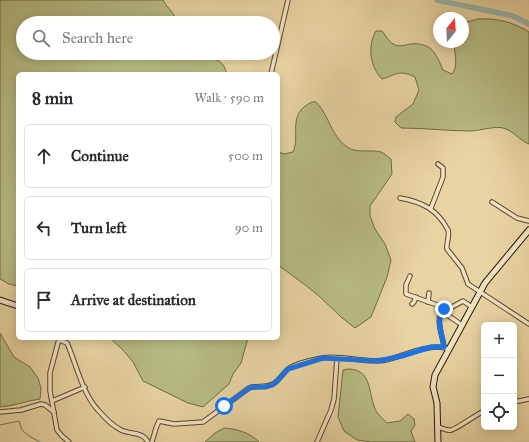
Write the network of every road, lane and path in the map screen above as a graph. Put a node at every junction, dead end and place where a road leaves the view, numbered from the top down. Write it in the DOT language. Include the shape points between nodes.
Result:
graph roads {
  1 [pos="288,0"];
  2 [pos="280,35"];
  3 [pos="274,60"];
  4 [pos="271,72"];
  5 [pos="438,164"];
  6 [pos="400,198"];
  7 [pos="492,202"];
  8 [pos="431,208"];
  9 [pos="529,221"];
  10 [pos="529,230"];
  11 [pos="410,276"];
  12 [pos="480,292"];
  13 [pos="428,293"];
  14 [pos="416,298"];
  15 [pos="0,300"];
  16 [pos="428,302"];
  17 [pos="412,304"];
  18 [pos="16,305"];
  19 [pos="472,307"];
  20 [pos="444,311"];
  21 [pos="529,324"];
  22 [pos="462,325"];
  23 [pos="59,340"];
  24 [pos="61,340"];
  25 [pos="446,348"];
  26 [pos="337,358"];
  27 [pos="85,387"];
  28 [pos="529,399"];
  29 [pos="52,401"];
  30 [pos="517,401"];
  31 [pos="0,412"];
  32 [pos="54,412"];
  33 [pos="481,412"];
  34 [pos="438,427"];
  35 [pos="69,442"];
  36 [pos="148,442"];
  37 [pos="152,442"];
  38 [pos="317,442"];
  39 [pos="438,442"];
  1 -- 2 [label="street"];
  3 -- 4 [label="street"];
  5 -- 8 [label="street" via="443,168 442,177"];
  6 -- 8 [label="street" via="419,202"];
  7 -- 9 [label="street" via="518,218"];
  8 -- 12 [label="street" via="449,232 447,249 462,268 468,284"];
  10 -- 12 [label="street" via="491,274"];
  11 -- 14 [label="street" via="406,294"];
  12 -- 19 [label="street"];
  12 -- 21 [label="street"];
  13 -- 16 [label="street"];
  14 -- 16 [label="street"];
  14 -- 17 [label="street"];
  15 -- 18 [label="street"];
  16 -- 20 [label="street" via="440,306"];
  19 -- 20 [label="street" via="463,301"];
  19 -- 22 [label="street"];
  20 -- 22 [label="street"];
  20 -- 25 [label="street" via="439,318"];
  22 -- 25 [label="street"];
  23 -- 29 [label="street" via="49,378"];
  24 -- 27 [label="street" via="67,343"];
  25 -- 26 [label="street" via="431,347 378,361"];
  25 -- 34 [label="street" via="433,387"];
  26 -- 37 [label="street" via="323,358 294,366 272,385 249,388 203,422 174,424 159,421"];
  26 -- 38 [label="street" via="334,399"];
  27 -- 29 [label="street"];
  27 -- 36 [label="street" via="97,409 111,422 122,430 144,436"];
  28 -- 30 [label="street"];
  29 -- 32 [label="street"];
  31 -- 32 [label="street" via="14,412 43,404"];
  32 -- 35 [label="street" via="57,430"];
  33 -- 34 [label="street" via="453,430"];
  34 -- 39 [label="street"];
}
